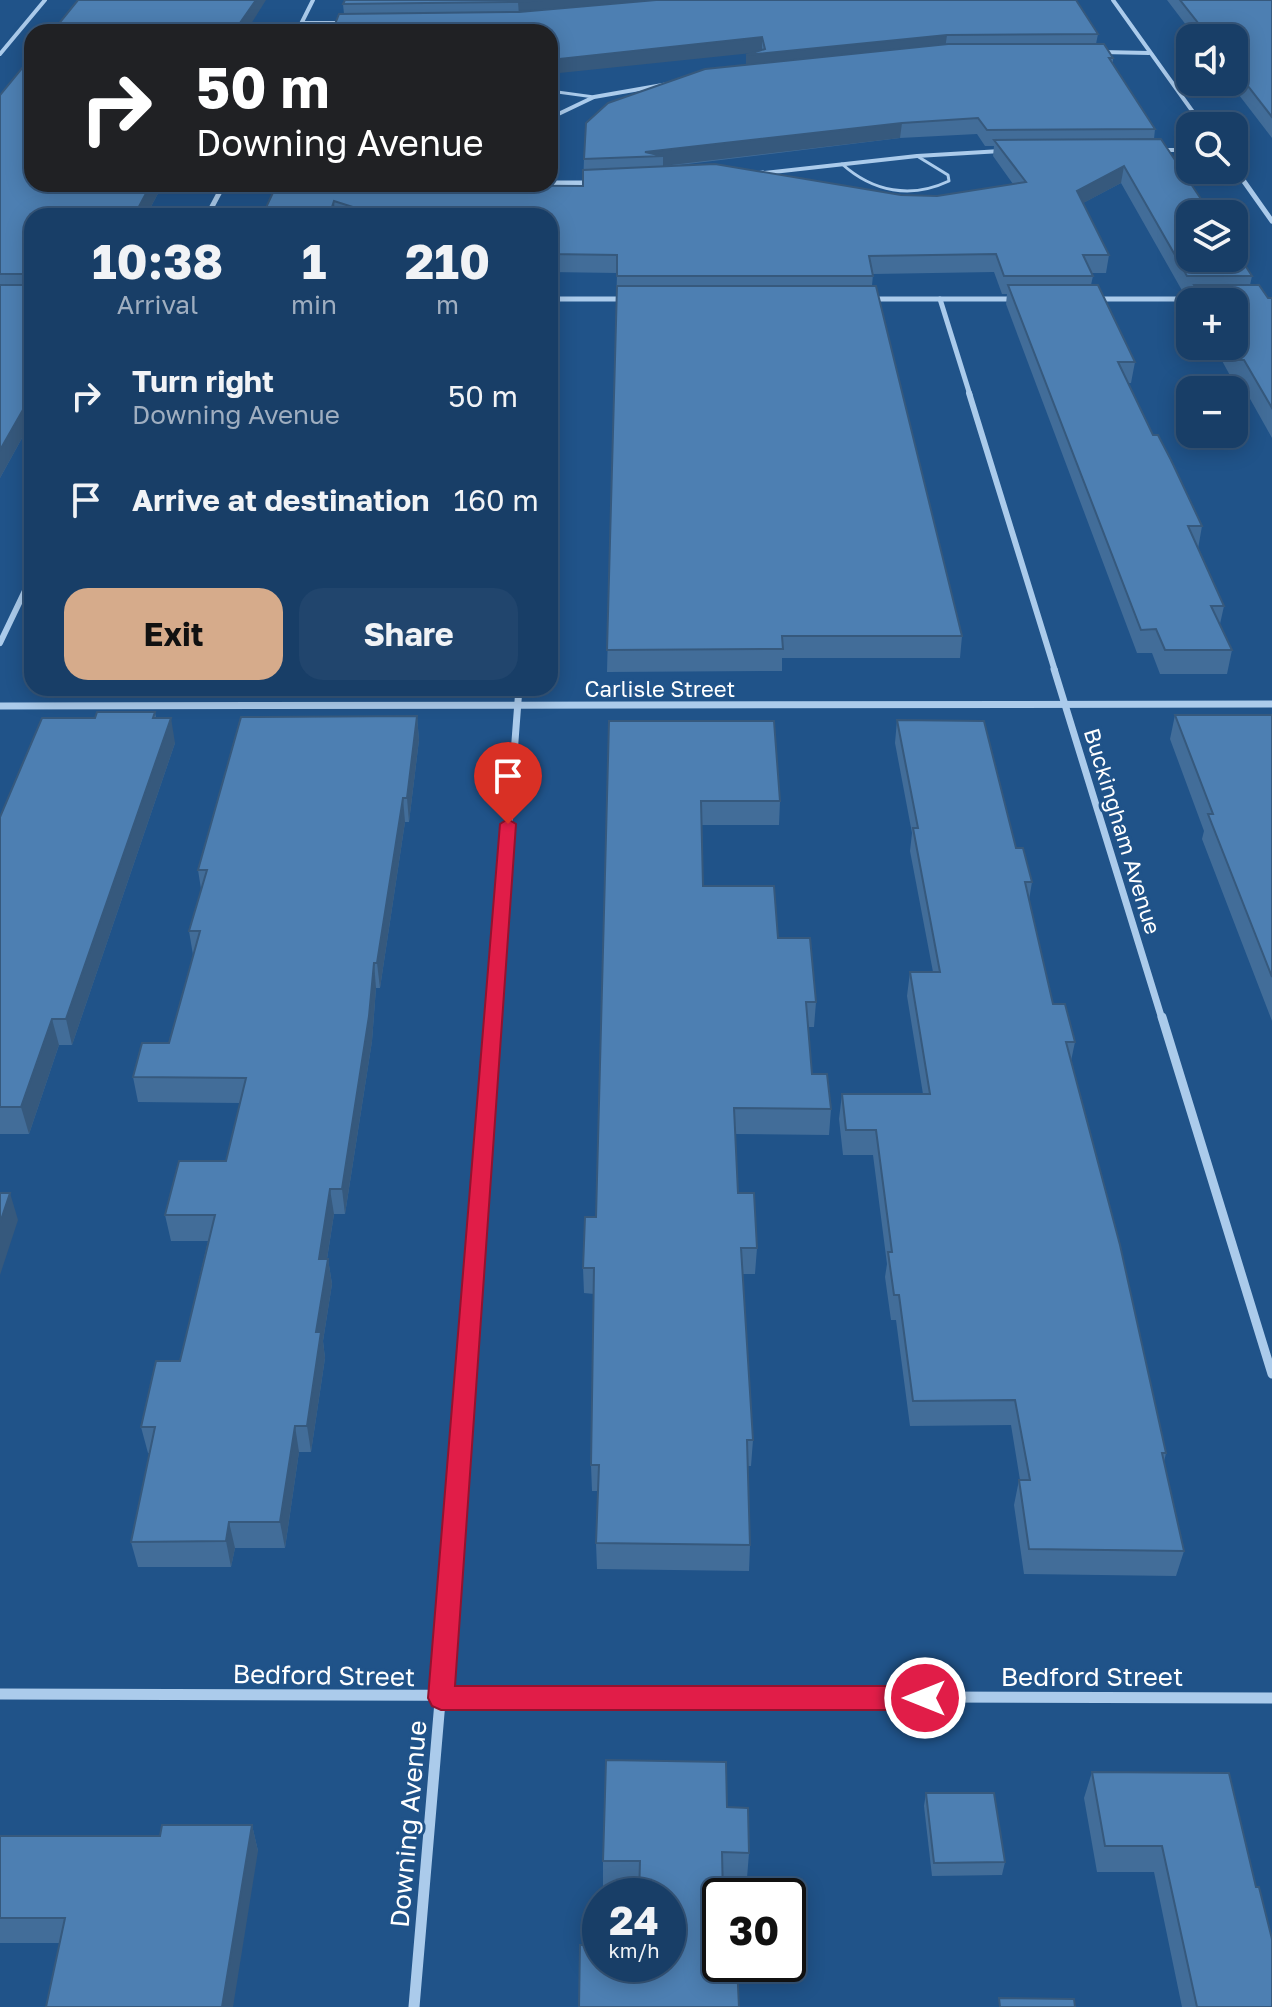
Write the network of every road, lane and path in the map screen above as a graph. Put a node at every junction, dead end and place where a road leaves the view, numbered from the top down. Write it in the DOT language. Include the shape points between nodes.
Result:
graph roads {
  1 [pos="45,0"];
  2 [pos="313,0"];
  3 [pos="1113,0"];
  4 [pos="302,23"];
  5 [pos="353,23"];
  6 [pos="25,24"];
  7 [pos="24,25"];
  8 [pos="1091,52"];
  9 [pos="1149,53"];
  10 [pos="0,54"];
  11 [pos="677,82"];
  12 [pos="558,92"];
  13 [pos="594,97"];
  14 [pos="1193,112"];
  15 [pos="558,113"];
  16 [pos="1014,150"];
  17 [pos="1155,150"];
  18 [pos="1176,150"];
  19 [pos="917,156"];
  20 [pos="842,164"];
  21 [pos="753,174"];
  22 [pos="558,183"];
  23 [pos="598,183"];
  24 [pos="1245,184"];
  25 [pos="1272,221"];
  26 [pos="558,299"];
  27 [pos="630,299"];
  28 [pos="863,299"];
  29 [pos="940,299"];
  30 [pos="1019,299"];
  31 [pos="1082,299"];
  32 [pos="1176,299"];
  33 [pos="24,593"];
  34 [pos="0,643"];
  35 [pos="518,696"];
  36 [pos="1064,704"];
  37 [pos="1272,704"];
  38 [pos="0,706"];
  39 [pos="517,707"];
  40 [pos="1272,1374"];
  41 [pos="0,1694"];
  42 [pos="441,1698"];
  43 [pos="1272,1698"];
  44 [pos="414,2007"];
  1 -- 6 [label="street"];
  2 -- 4 [label="street"];
  3 -- 9 [label="street"];
  4 -- 5 [label="street"];
  7 -- 10 [label="street"];
  8 -- 9 [label="street"];
  9 -- 14 [label="street"];
  11 -- 13 [label="street"];
  12 -- 13 [label="lane"];
  13 -- 15 [label="street"];
  16 -- 19 [label="street"];
  17 -- 18 [label="street"];
  19 -- 20 [label="street"];
  19 -- 20 [label="lane" via="942,170 949,181 928,190 882,189 858,179"];
  20 -- 21 [label="street"];
  22 -- 23 [label="street"];
  24 -- 25 [label="street"];
  26 -- 27 [label="street"];
  28 -- 29 [label="street"];
  29 -- 30 [label="street"];
  29 -- 36 [label="street, Buckingham Avenue"];
  31 -- 32 [label="street"];
  33 -- 34 [label="street"];
  35 -- 39 [label="street, Downing Avenue"];
  36 -- 37 [label="street, Carlisle Street"];
  36 -- 39 [label="street, Carlisle Street"];
  36 -- 40 [label="street, Buckingham Avenue"];
  38 -- 39 [label="street, Carlisle Street"];
  39 -- 42 [label="street, Downing Avenue"];
  41 -- 42 [label="street, Bedford Street"];
  42 -- 43 [label="street, Bedford Street"];
  42 -- 44 [label="street, Downing Avenue"];
}
